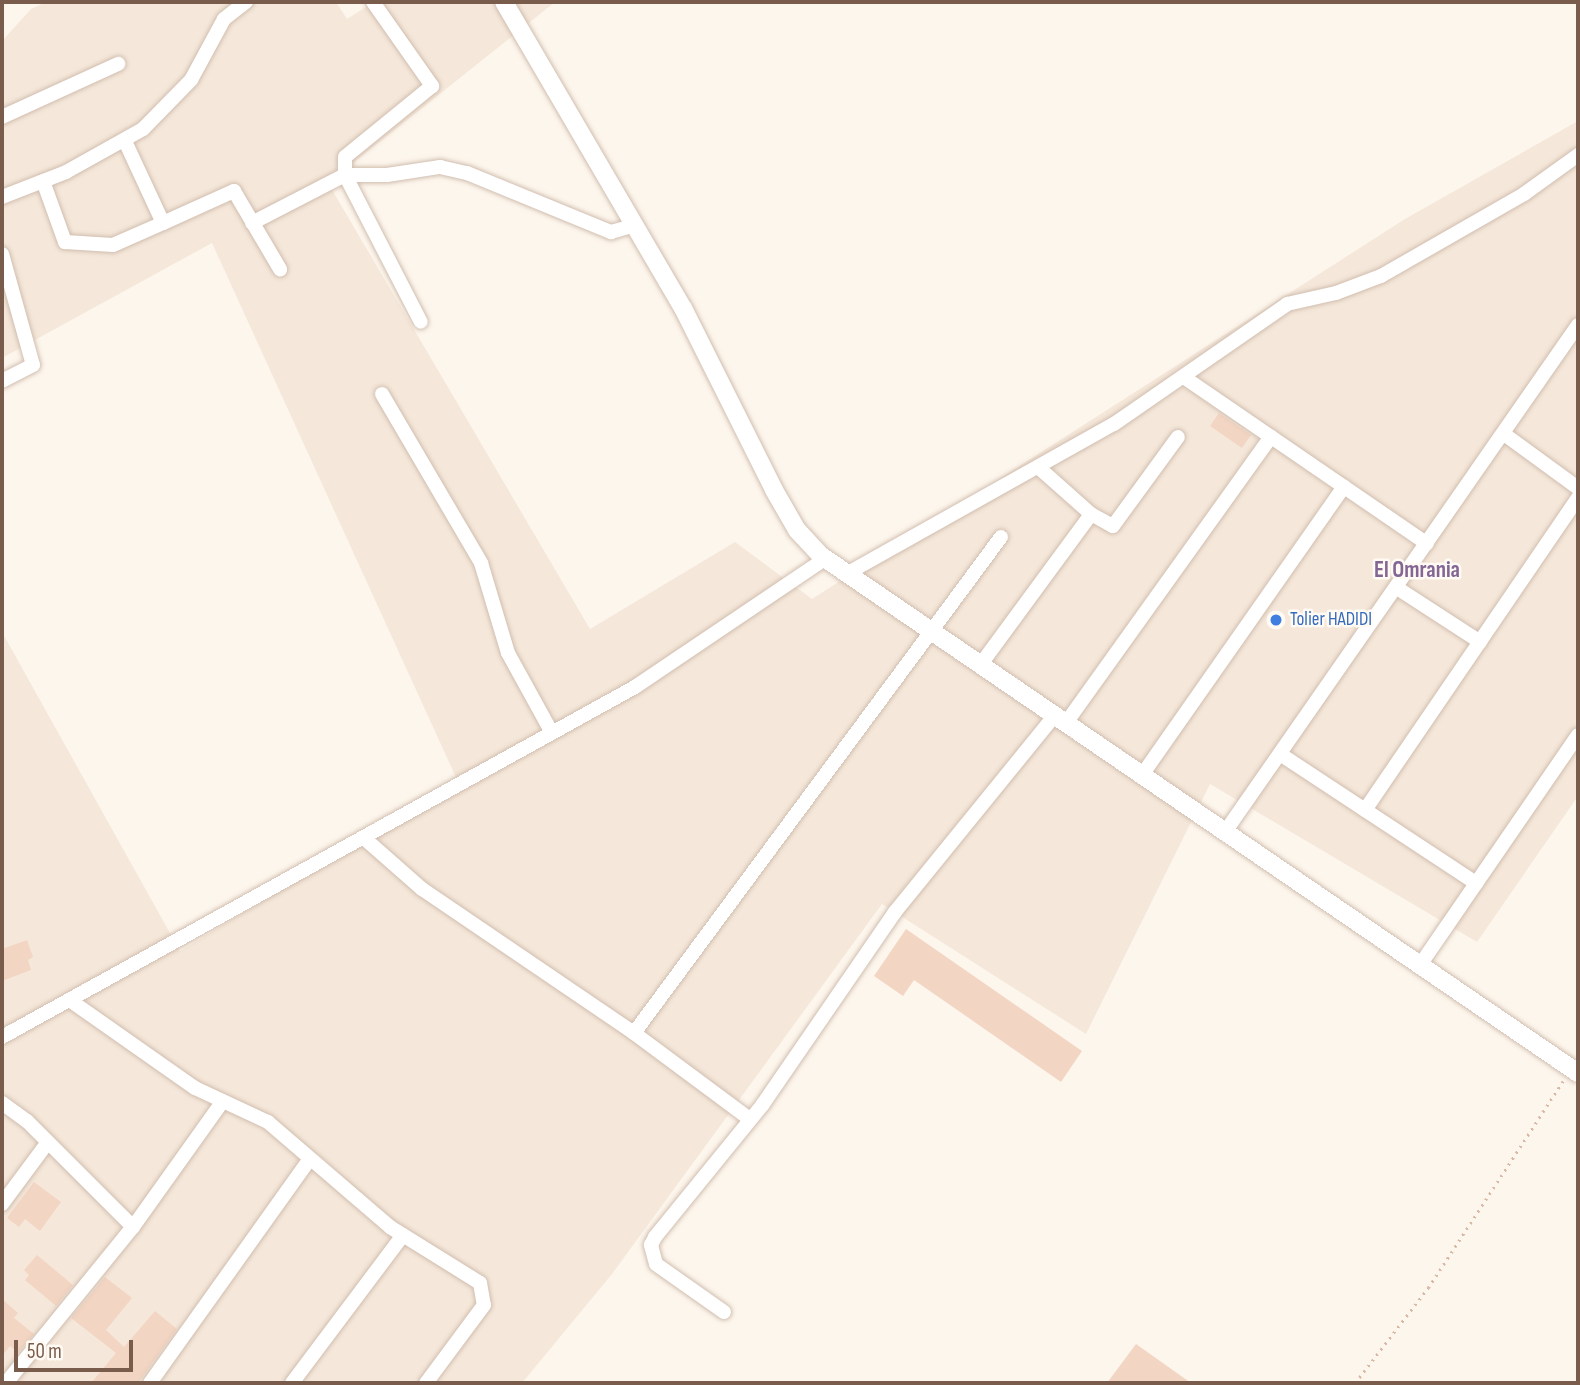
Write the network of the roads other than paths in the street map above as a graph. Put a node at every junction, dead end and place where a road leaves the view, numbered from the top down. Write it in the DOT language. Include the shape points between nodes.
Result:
graph roads {
  1 [pos="246,2"];
  2 [pos="373,2"];
  3 [pos="504,2"];
  4 [pos="118,64"];
  5 [pos="2,117"];
  6 [pos="125,141"];
  7 [pos="1578,155"];
  8 [pos="345,175"];
  9 [pos="43,181"];
  10 [pos="2,197"];
  11 [pos="163,223"];
  12 [pos="252,223"];
  13 [pos="635,225"];
  14 [pos="2,254"];
  15 [pos="279,270"];
  16 [pos="421,322"];
  17 [pos="1578,325"];
  18 [pos="1185,378"];
  19 [pos="2,381"];
  20 [pos="382,394"];
  21 [pos="1504,434"];
  22 [pos="1178,437"];
  23 [pos="1271,437"];
  24 [pos="1038,467"];
  25 [pos="1344,487"];
  26 [pos="1578,488"];
  27 [pos="1578,498"];
  28 [pos="1091,514"];
  29 [pos="1001,537"];
  30 [pos="1427,544"];
  31 [pos="825,559"];
  32 [pos="848,573"];
  33 [pos="1396,588"];
  34 [pos="932,631"];
  35 [pos="1480,642"];
  36 [pos="981,664"];
  37 [pos="1060,719"];
  38 [pos="552,733"];
  39 [pos="1578,735"];
  40 [pos="1280,754"];
  41 [pos="1142,775"];
  42 [pos="1365,810"];
  43 [pos="1225,832"];
  44 [pos="364,838"];
  45 [pos="1476,883"];
  46 [pos="1420,965"];
  47 [pos="71,1001"];
  48 [pos="634,1033"];
  49 [pos="2,1037"];
  50 [pos="1575,1070"];
  51 [pos="222,1102"];
  52 [pos="2,1103"];
  53 [pos="750,1119"];
  54 [pos="48,1142"];
  55 [pos="310,1159"];
  56 [pos="2,1204"];
  57 [pos="133,1227"];
  58 [pos="403,1236"];
  59 [pos="724,1312"];
  60 [pos="6,1383"];
  61 [pos="150,1383"];
  62 [pos="292,1383"];
  63 [pos="426,1383"];
  1 -- 6 [label="street" via="223,19 191,80"];
  2 -- 8 [label="street" via="432,86 345,156"];
  3 -- 13 [label="street"];
  4 -- 5 [label="street"];
  6 -- 9 [label="street"];
  6 -- 11 [label="street"];
  7 -- 18 [label="street" via="1524,194 1381,276 1287,304"];
  8 -- 12 [label="street"];
  8 -- 13 [label="street" via="387,175 440,167 467,173 611,232"];
  8 -- 16 [label="street"];
  9 -- 10 [label="street"];
  9 -- 11 [label="street" via="65,242 113,245"];
  11 -- 12 [label="street" via="234,191"];
  12 -- 15 [label="street"];
  13 -- 31 [label="street" via="683,308 774,490 797,530"];
  14 -- 19 [label="street" via="33,365"];
  17 -- 21 [label="street"];
  18 -- 23 [label="street"];
  18 -- 24 [label="street"];
  20 -- 38 [label="street" via="481,563 508,653"];
  21 -- 26 [label="street"];
  21 -- 30 [label="street"];
  22 -- 28 [label="street" via="1113,526"];
  23 -- 25 [label="street"];
  23 -- 37 [label="street"];
  24 -- 28 [label="street"];
  24 -- 32 [label="street"];
  25 -- 30 [label="street"];
  25 -- 41 [label="street"];
  27 -- 35 [label="street"];
  28 -- 36 [label="street"];
  29 -- 34 [label="street"];
  30 -- 33 [label="street"];
  31 -- 32 [label="street"];
  31 -- 38 [label="street" via="635,687"];
  32 -- 34 [label="street"];
  33 -- 35 [label="street"];
  33 -- 40 [label="street"];
  34 -- 36 [label="street"];
  34 -- 48 [label="street"];
  35 -- 42 [label="street"];
  36 -- 37 [label="street"];
  37 -- 41 [label="street"];
  37 -- 53 [label="street" via="895,912"];
  38 -- 44 [label="street"];
  39 -- 45 [label="street"];
  40 -- 42 [label="street"];
  40 -- 43 [label="street"];
  41 -- 43 [label="street"];
  42 -- 45 [label="street"];
  43 -- 46 [label="street"];
  44 -- 47 [label="street"];
  44 -- 48 [label="street" via="422,889"];
  45 -- 46 [label="street"];
  46 -- 50 [label="street"];
  47 -- 49 [label="street"];
  47 -- 51 [label="street"];
  48 -- 53 [label="street"];
  51 -- 55 [label="street" via="258,1115"];
  51 -- 57 [label="street"];
  52 -- 54 [label="street"];
  53 -- 59 [label="street" via="651,1245 656,1264"];
  54 -- 56 [label="street"];
  54 -- 57 [label="street"];
  55 -- 58 [label="street"];
  55 -- 61 [label="street"];
  57 -- 60 [label="street"];
  58 -- 62 [label="street"];
  58 -- 63 [label="street" via="474,1278 485,1297"];
}
